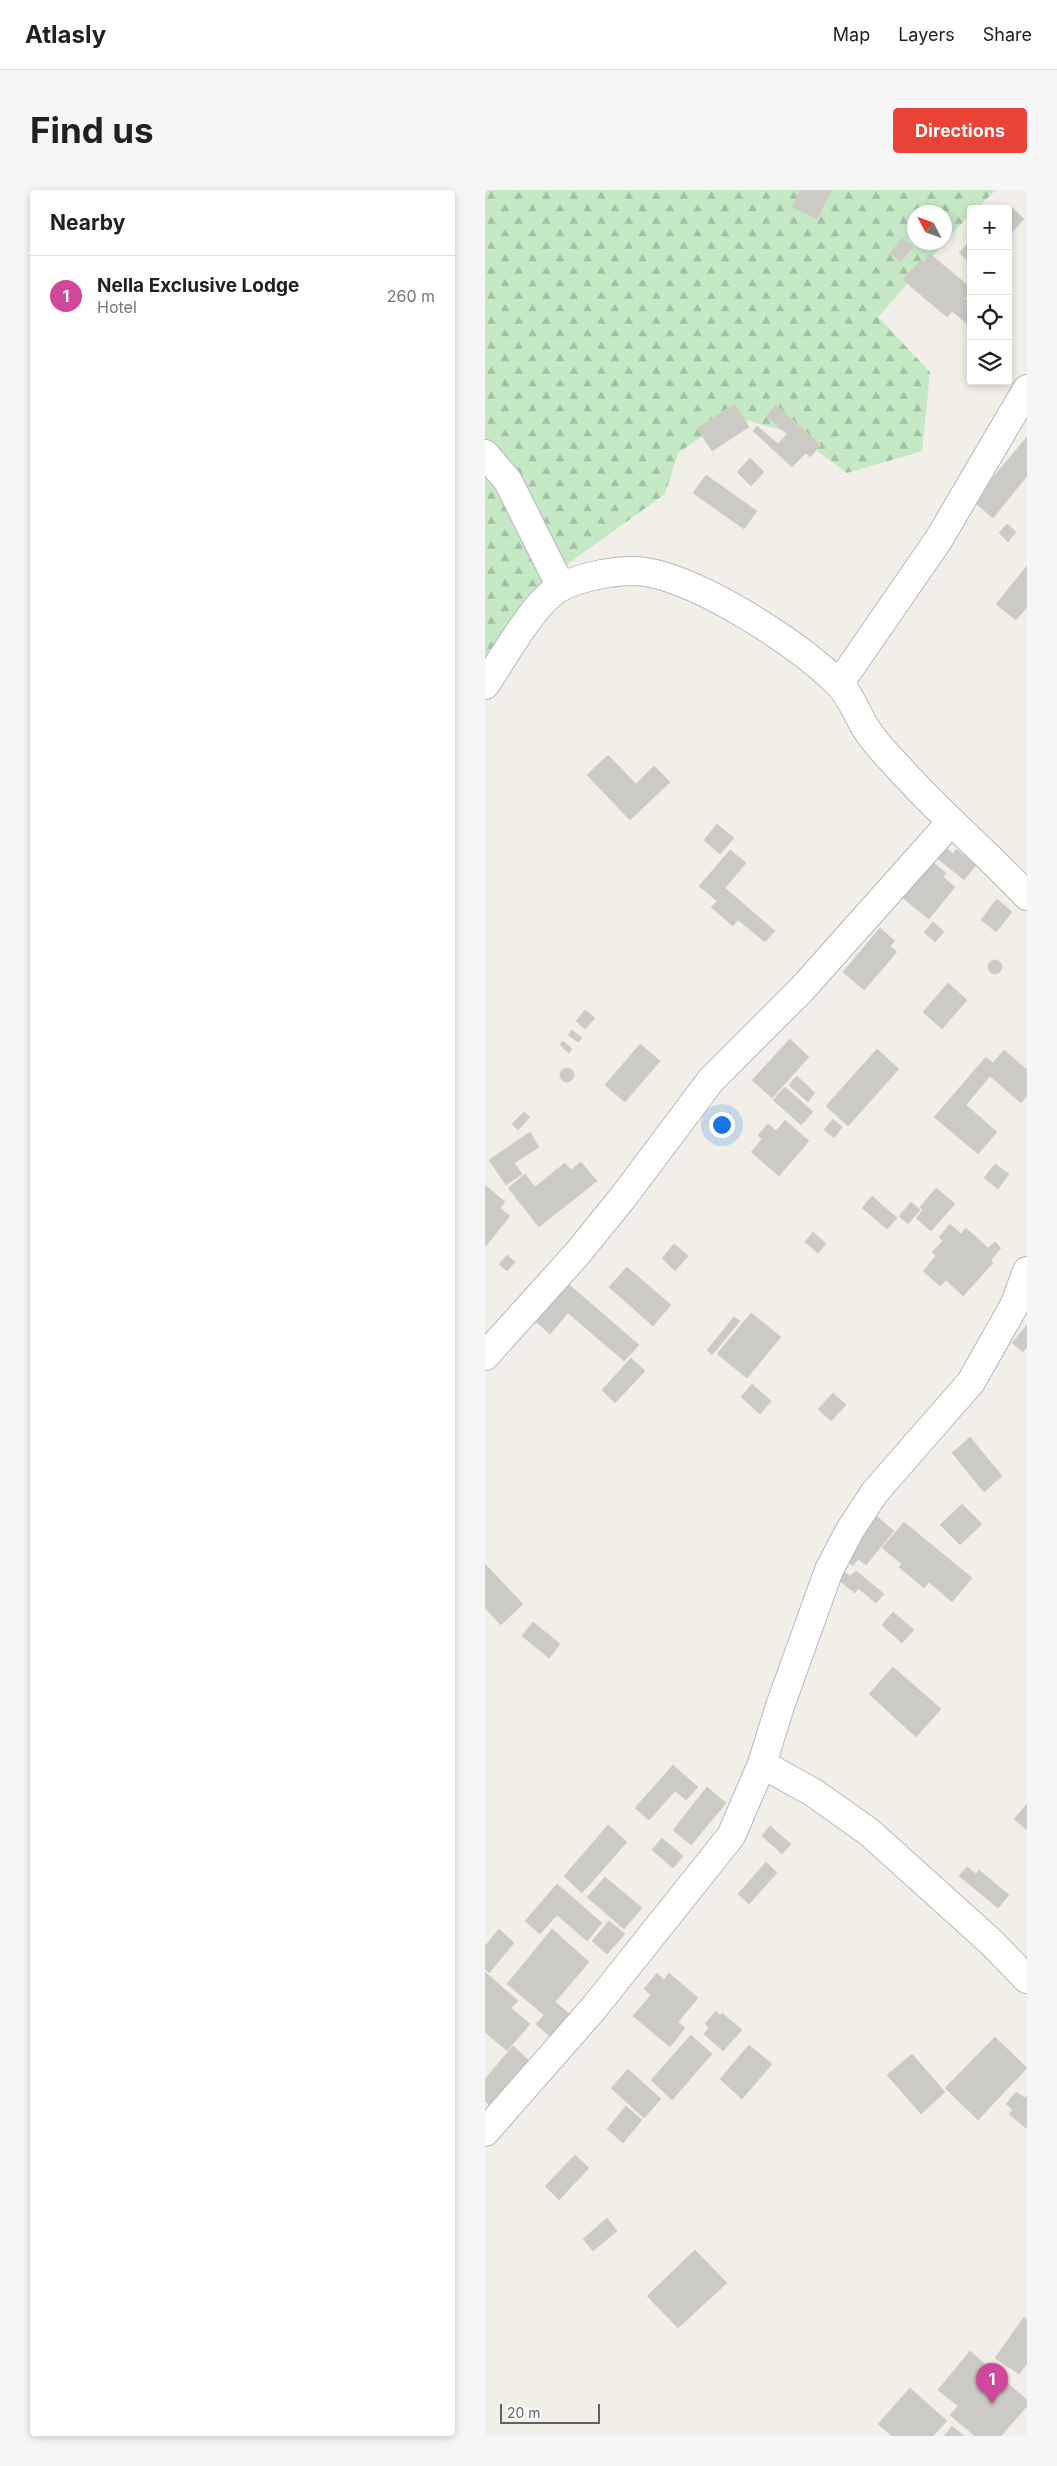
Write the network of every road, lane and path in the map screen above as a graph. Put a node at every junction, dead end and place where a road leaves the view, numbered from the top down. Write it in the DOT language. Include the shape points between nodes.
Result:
graph roads {
  1 [pos="1027,388"];
  2 [pos="485,454"];
  3 [pos="561,587"];
  4 [pos="839,684"];
  5 [pos="485,685"];
  6 [pos="950,822"];
  7 [pos="1025,890"];
  8 [pos="1027,1270"];
  9 [pos="485,1356"];
  10 [pos="762,1764"];
  11 [pos="1027,1979"];
  12 [pos="485,2132"];
  1 -- 4 [label="street" via="939,539"];
  2 -- 3 [label="street" via="509,481"];
  3 -- 4 [label="street" via="613,572 644,572 668,577 772,630"];
  3 -- 5 [label="street" via="541,604"];
  4 -- 6 [label="street" via="878,744"];
  6 -- 7 [label="street"];
  6 -- 9 [label="street" via="802,989 711,1080 624,1196"];
  8 -- 10 [label="street" via="1014,1306 971,1382 887,1478 850,1530 829,1570 779,1706"];
  10 -- 11 [label="street" via="814,1793 869,1832 991,1942"];
  10 -- 12 [label="street" via="731,1836 593,2009"];
}
